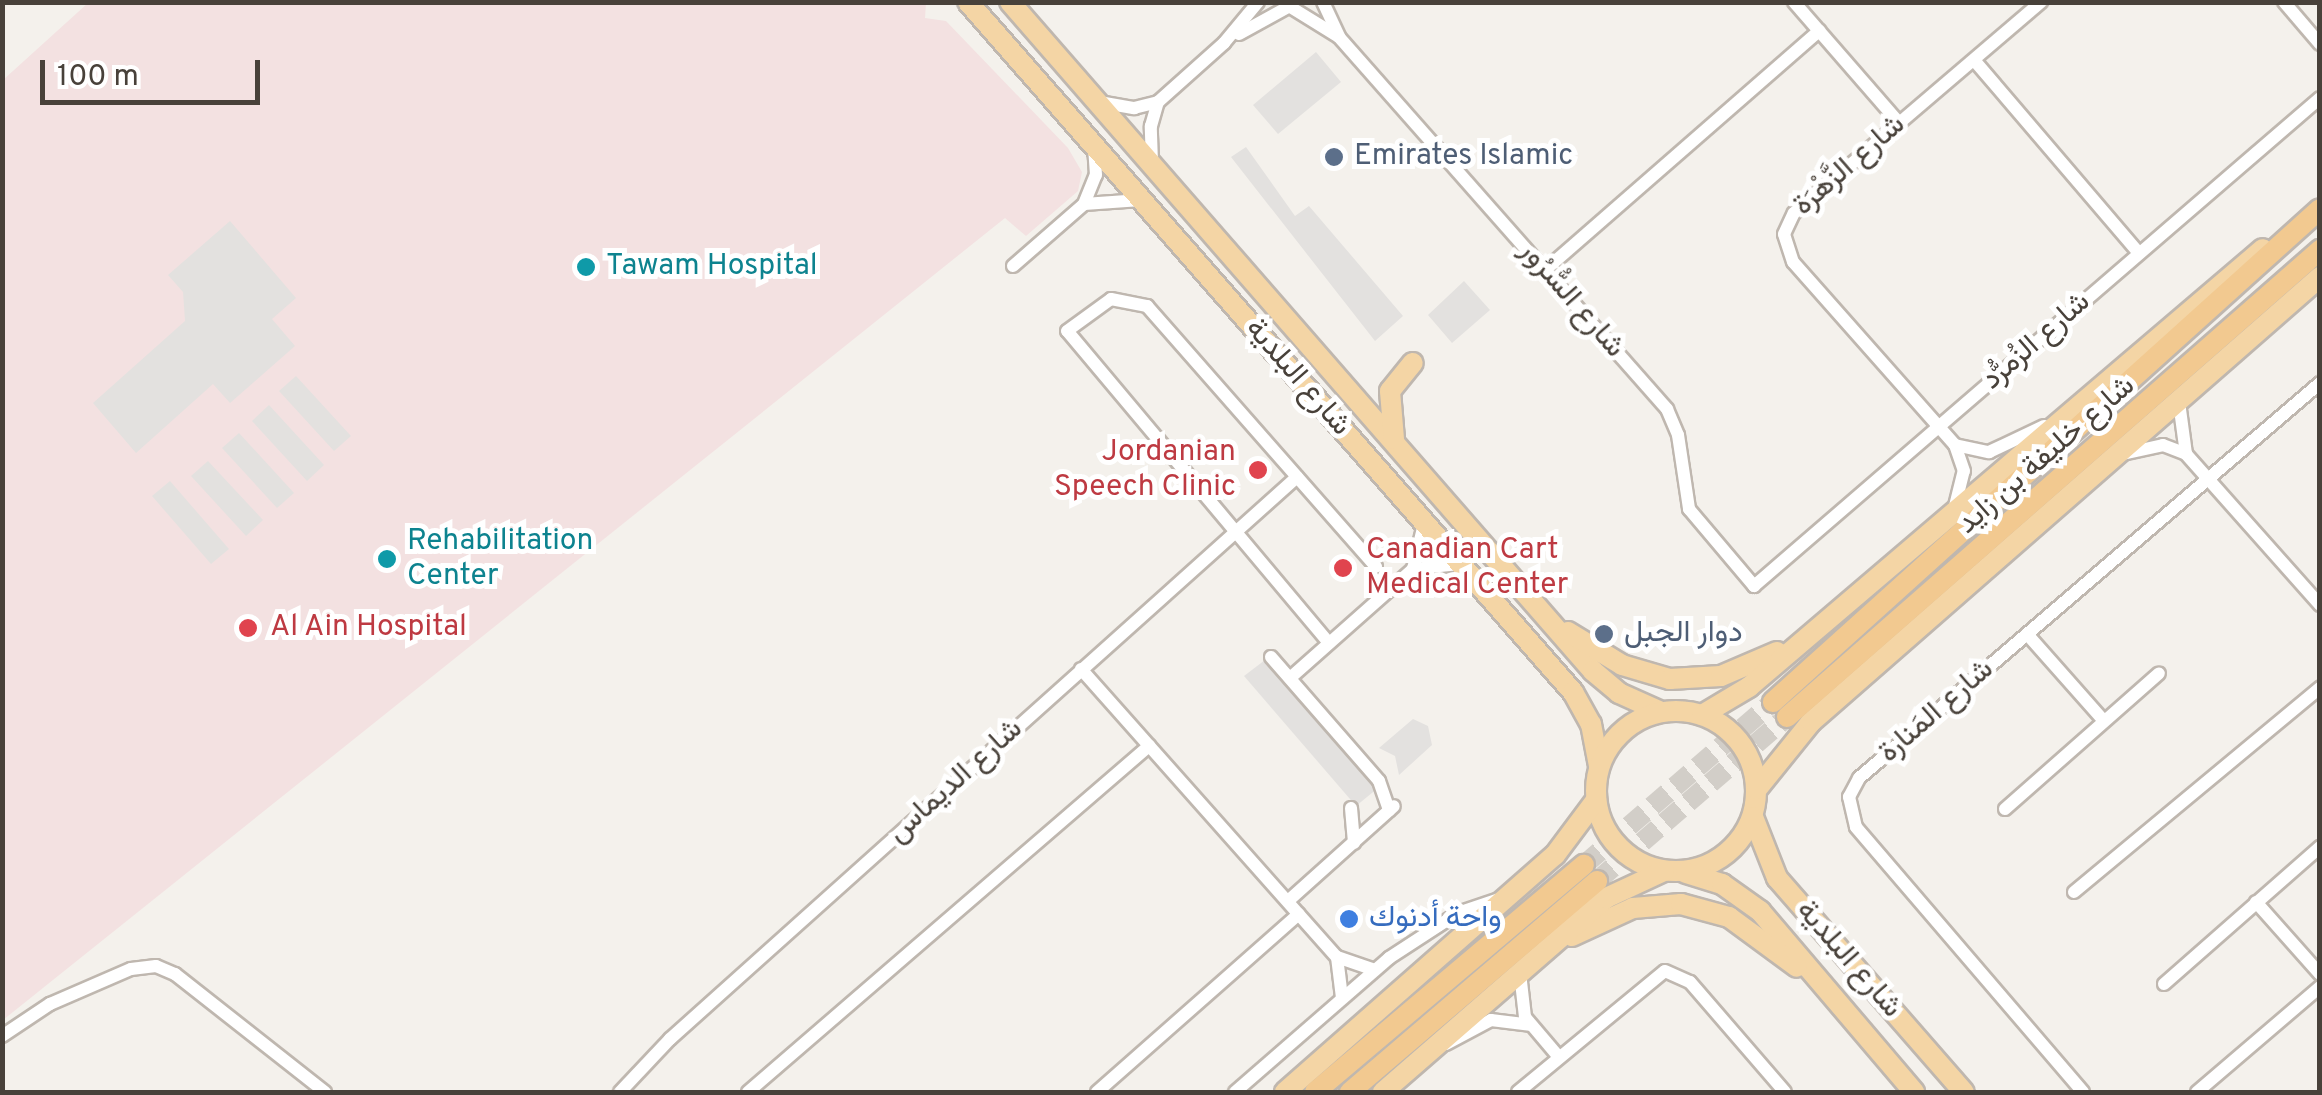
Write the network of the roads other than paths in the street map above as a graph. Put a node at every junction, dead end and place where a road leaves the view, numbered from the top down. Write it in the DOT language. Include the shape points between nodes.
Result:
graph roads {
  1 [pos="968,2"];
  2 [pos="1010,2"];
  3 [pos="1258,2"];
  4 [pos="1307,2"];
  5 [pos="1324,2"];
  6 [pos="1794,2"];
  7 [pos="2284,2"];
  8 [pos="2039,3"];
  9 [pos="1286,6"];
  10 [pos="1819,31"];
  11 [pos="1340,37"];
  12 [pos="1224,44"];
  13 [pos="2320,44"];
  14 [pos="1974,60"];
  15 [pos="2320,98"];
  16 [pos="1096,101"];
  17 [pos="1158,102"];
  18 [pos="1899,123"];
  19 [pos="1093,146"];
  20 [pos="1152,165"];
  21 [pos="1141,200"];
  22 [pos="1084,204"];
  23 [pos="2320,207"];
  24 [pos="2320,250"];
  25 [pos="2139,253"];
  26 [pos="1013,266"];
  27 [pos="1545,270"];
  28 [pos="2320,277"];
  29 [pos="1412,363"];
  30 [pos="2320,382"];
  31 [pos="2179,400"];
  32 [pos="2056,420"];
  33 [pos="1938,427"];
  34 [pos="1397,446"];
  35 [pos="1954,446"];
  36 [pos="2186,454"];
  37 [pos="2116,455"];
  38 [pos="1297,477"];
  39 [pos="2209,478"];
  40 [pos="1955,506"];
  41 [pos="1424,523"];
  42 [pos="1234,533"];
  43 [pos="1460,564"];
  44 [pos="1376,567"];
  45 [pos="1413,569"];
  46 [pos="1754,586"];
  47 [pos="2320,605"];
  48 [pos="1549,620"];
  49 [pos="1809,634"];
  50 [pos="2027,634"];
  51 [pos="1329,644"];
  52 [pos="1271,657"];
  53 [pos="1081,668"];
  54 [pos="2159,673"];
  55 [pos="1290,678"];
  56 [pos="2320,688"];
  57 [pos="1661,712"];
  58 [pos="1702,714"];
  59 [pos="2104,721"];
  60 [pos="1150,746"];
  61 [pos="1599,766"];
  62 [pos="1757,789"];
  63 [pos="1596,800"];
  64 [pos="2005,808"];
  65 [pos="1389,811"];
  66 [pos="1752,817"];
  67 [pos="1354,842"];
  68 [pos="2320,846"];
  69 [pos="1671,871"];
  70 [pos="2074,892"];
  71 [pos="1507,898"];
  72 [pos="1288,902"];
  73 [pos="2256,902"];
  74 [pos="1299,914"];
  75 [pos="1556,942"];
  76 [pos="1338,957"];
  77 [pos="1374,970"];
  78 [pos="1520,973"];
  79 [pos="2320,974"];
  80 [pos="1815,976"];
  81 [pos="2164,984"];
  82 [pos="2320,987"];
  83 [pos="1342,996"];
  84 [pos="1530,1025"];
  85 [pos="2,1036"];
  86 [pos="1434,1048"];
  87 [pos="1558,1056"];
  88 [pos="325,1092"];
  89 [pos="620,1092"];
  90 [pos="748,1092"];
  91 [pos="1097,1092"];
  92 [pos="1235,1092"];
  93 [pos="1285,1092"];
  94 [pos="1314,1092"];
  95 [pos="1350,1092"];
  96 [pos="1383,1092"];
  97 [pos="1518,1092"];
  98 [pos="1784,1092"];
  99 [pos="1914,1092"];
  100 [pos="1964,1092"];
  101 [pos="2083,1092"];
  102 [pos="2197,1092"];
  1 -- 19 [label="main road, شارع البلدية"];
  2 -- 16 [label="main road, شارع البلدية"];
  3 -- 12 [label="street"];
  4 -- 9 [label="street"];
  5 -- 11 [label="street, شارع السُّرُور"];
  6 -- 10 [label="street"];
  7 -- 13 [label="street"];
  8 -- 14 [label="street, شارع الزَّهْرَة"];
  9 -- 11 [label="street, شارع السُّرُور"];
  9 -- 12 [label="street"];
  10 -- 18 [label="street"];
  10 -- 27 [label="street"];
  11 -- 27 [label="street, شارع السُّرُور"];
  12 -- 17 [label="street"];
  14 -- 18 [label="street, شارع الزَّهْرَة"];
  14 -- 25 [label="street"];
  15 -- 25 [label="street, شارع الزُمرُّد"];
  16 -- 17 [label="street" via="1121,108"];
  16 -- 20 [label="main road, شارع البلدية"];
  17 -- 20 [label="street" via="1149,139"];
  18 -- 33 [label="street, شارع الزَّهْرَة" via="1794,213 1784,241 1793,262"];
  19 -- 21 [label="main road, شارع البلدية"];
  19 -- 22 [label="street" via="1096,175"];
  20 -- 34 [label="main road, شارع البلدية"];
  21 -- 22 [label="street"];
  21 -- 41 [label="main road, شارع البلدية"];
  22 -- 26 [label="street"];
  23 -- 24 [label="highway, شارع خليفة بن زايد" via="1780,710"];
  23 -- 32 [label="main road"];
  25 -- 33 [label="street, شارع الزُمرُّد"];
  27 -- 46 [label="street, شارع السُّرُور" via="1667,409 1678,435 1689,509"];
  28 -- 31 [label="main road"];
  29 -- 34 [label="main road" via="1388,402"];
  30 -- 39 [label="street, شارع المَنارة"];
  31 -- 36 [label="street"];
  31 -- 37 [label="main road"];
  32 -- 35 [label="street" via="1989,452"];
  32 -- 40 [label="main road"];
  33 -- 35 [label="street, شارع الزَّهْرَة"];
  33 -- 46 [label="street, شارع الزُمرُّد"];
  34 -- 48 [label="main road, شارع البلدية"];
  35 -- 40 [label="street" via="1964,471"];
  36 -- 37 [label="street" via="2163,445"];
  36 -- 39 [label="street"];
  37 -- 62 [label="main road" via="1811,722"];
  38 -- 42 [label="street, شارع الديماس"];
  38 -- 42 [label="street" via="1141,302 1102,302 1067,331"];
  38 -- 44 [label="street"];
  39 -- 47 [label="street"];
  39 -- 50 [label="street, شارع المَنارة"];
  40 -- 49 [label="main road"];
  41 -- 43 [label="main road, شارع البلدية"];
  41 -- 45 [label="street"];
  42 -- 51 [label="street"];
  42 -- 53 [label="street, شارع الديماس"];
  43 -- 45 [label="street"];
  43 -- 61 [label="main road, شارع البلدية" via="1573,692 1591,724"];
  45 -- 51 [label="street"];
  48 -- 49 [label="main road" via="1622,666 1670,680 1738,672"];
  48 -- 57 [label="main road, شارع البلدية" via="1605,683"];
  49 -- 58 [label="main road" via="1749,688"];
  50 -- 59 [label="street"];
  50 -- 101 [label="street, شارع المَنارة" via="1859,778 1848,808 1856,828"];
  51 -- 55 [label="street"];
  52 -- 55 [label="street"];
  53 -- 60 [label="street"];
  53 -- 89 [label="street, شارع الديماس" via="670,1039"];
  54 -- 59 [label="street"];
  55 -- 65 [label="street" via="1379,781"];
  56 -- 70 [label="street"];
  57 -- 58 [label="main road"];
  57 -- 61 [label="main road" via="1622,732"];
  58 -- 62 [label="main road" via="1737,738"];
  59 -- 64 [label="street"];
  60 -- 72 [label="street"];
  60 -- 90 [label="street"];
  61 -- 63 [label="main road"];
  62 -- 66 [label="main road"];
  63 -- 69 [label="main road" via="1618,847"];
  63 -- 71 [label="main road" via="1565,846"];
  65 -- 67 [label="street"];
  65 -- 67 [label="street" via="1351,808"];
  66 -- 69 [label="main road" via="1729,852"];
  66 -- 100 [label="main road, شارع البلدية" via="1777,878"];
  67 -- 72 [label="street"];
  68 -- 73 [label="street"];
  69 -- 75 [label="main road" via="1606,898"];
  69 -- 80 [label="main road, شارع البلدية" via="1708,878 1748,901"];
  71 -- 77 [label="street" via="1458,913"];
  71 -- 93 [label="main road"];
  72 -- 74 [label="street"];
  73 -- 79 [label="street"];
  73 -- 81 [label="street"];
  74 -- 76 [label="street"];
  74 -- 91 [label="street"];
  75 -- 78 [label="main road"];
  75 -- 80 [label="main road" via="1633,908 1681,904 1729,917"];
  76 -- 77 [label="street"];
  76 -- 83 [label="street"];
  77 -- 83 [label="street"];
  78 -- 84 [label="street" via="1520,1000"];
  78 -- 86 [label="main road"];
  80 -- 99 [label="main road, شارع البلدية"];
  82 -- 102 [label="street"];
  83 -- 92 [label="street"];
  84 -- 86 [label="street" via="1491,1020"];
  84 -- 87 [label="street"];
  85 -- 88 [label="street" via="40,1008 131,969 156,966 176,974"];
  86 -- 96 [label="main road"];
  87 -- 97 [label="street"];
  87 -- 98 [label="street" via="1652,976 1672,971 1690,982"];
  94 -- 95 [label="highway" via="1591,873"];
}
